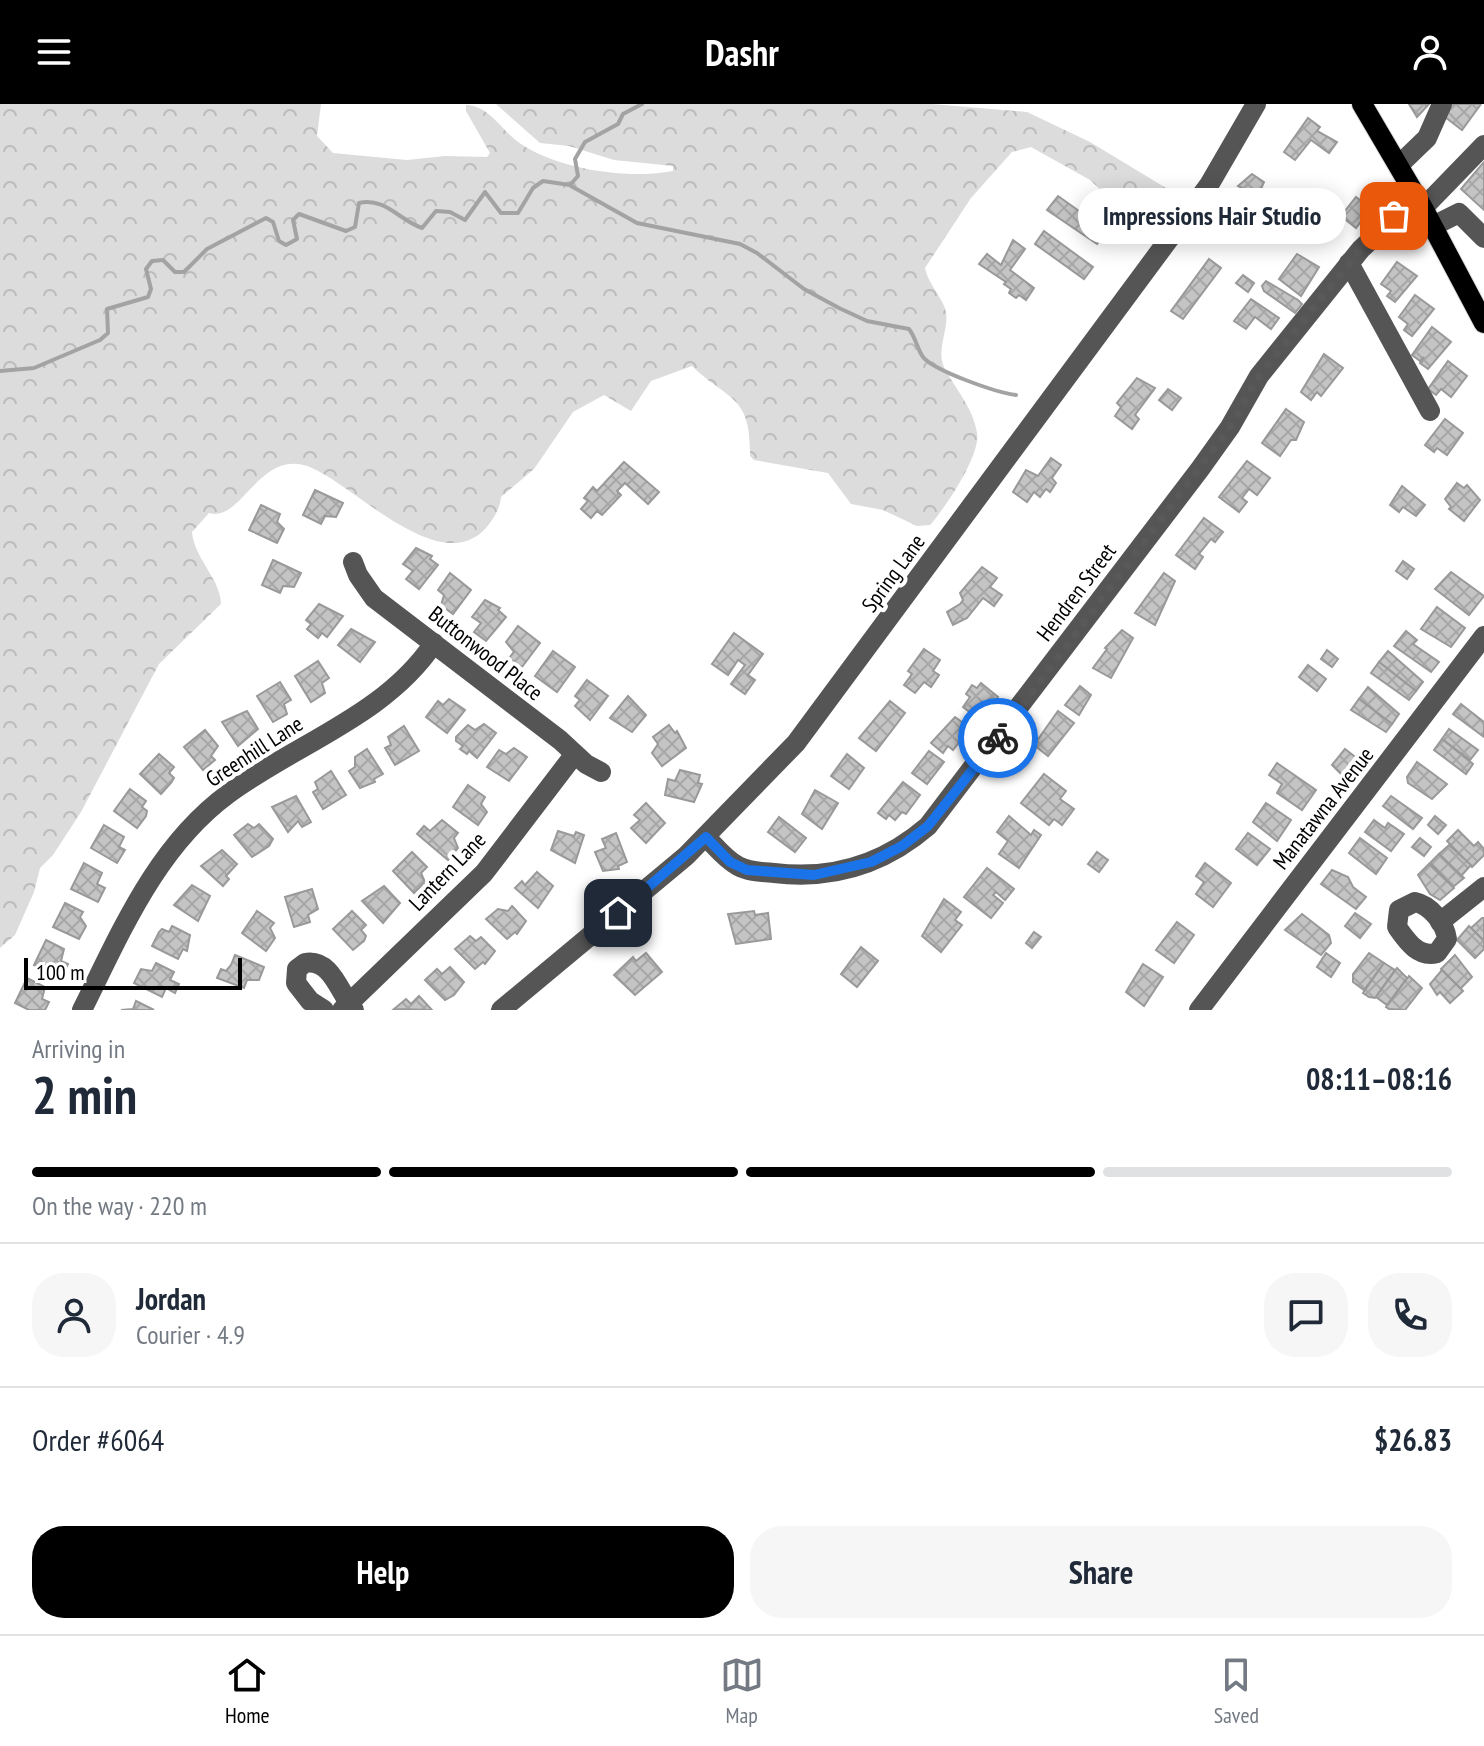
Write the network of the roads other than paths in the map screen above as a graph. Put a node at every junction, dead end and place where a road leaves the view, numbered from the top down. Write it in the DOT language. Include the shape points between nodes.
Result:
graph roads {
  1 [pos="1256,104"];
  2 [pos="1362,104"];
  3 [pos="1442,104"];
  4 [pos="1484,145"];
  5 [pos="1399,165"];
  6 [pos="1424,210"];
  7 [pos="1484,238"];
  8 [pos="1349,263"];
  9 [pos="1482,314"];
  10 [pos="1430,411"];
  11 [pos="353,562"];
  12 [pos="1484,636"];
  13 [pos="434,643"];
  14 [pos="574,755"];
  15 [pos="601,772"];
  16 [pos="706,837"];
  17 [pos="1484,887"];
  18 [pos="1440,922"];
  19 [pos="348,1008"];
  20 [pos="82,1010"];
  21 [pos="324,1010"];
  22 [pos="501,1010"];
  23 [pos="1199,1010"];
  1 -- 16 [label="street, Spring Lane" via="1209,185 833,697 775,767"];
  2 -- 5 [label="main road"];
  3 -- 5 [label="street" via="1427,138"];
  4 -- 6 [label="street, Hendren Street"];
  5 -- 6 [label="main road"];
  6 -- 7 [label="street" via="1459,213"];
  6 -- 8 [label="street, Hendren Street" via="1373,236"];
  6 -- 9 [label="main road"];
  8 -- 10 [label="street"];
  8 -- 16 [label="street, Hendren Street" via="1259,376 1207,459 928,826 871,862 814,875 747,870 730,862"];
  11 -- 13 [label="street, Buttonwood Place" via="374,598"];
  12 -- 23 [label="street, Manatawna Avenue"];
  13 -- 14 [label="street, Buttonwood Place"];
  13 -- 20 [label="street, Greenhill Lane" via="397,689 229,793 190,829 146,886"];
  14 -- 15 [label="street, Buttonwood Place"];
  14 -- 19 [label="street, Lantern Lane" via="484,873"];
  16 -- 22 [label="street, Spring Lane"];
  17 -- 18 [label="street"];
  19 -- 21 [label="street" via="335,979 321,964 305,963 297,969 296,983"];
}
